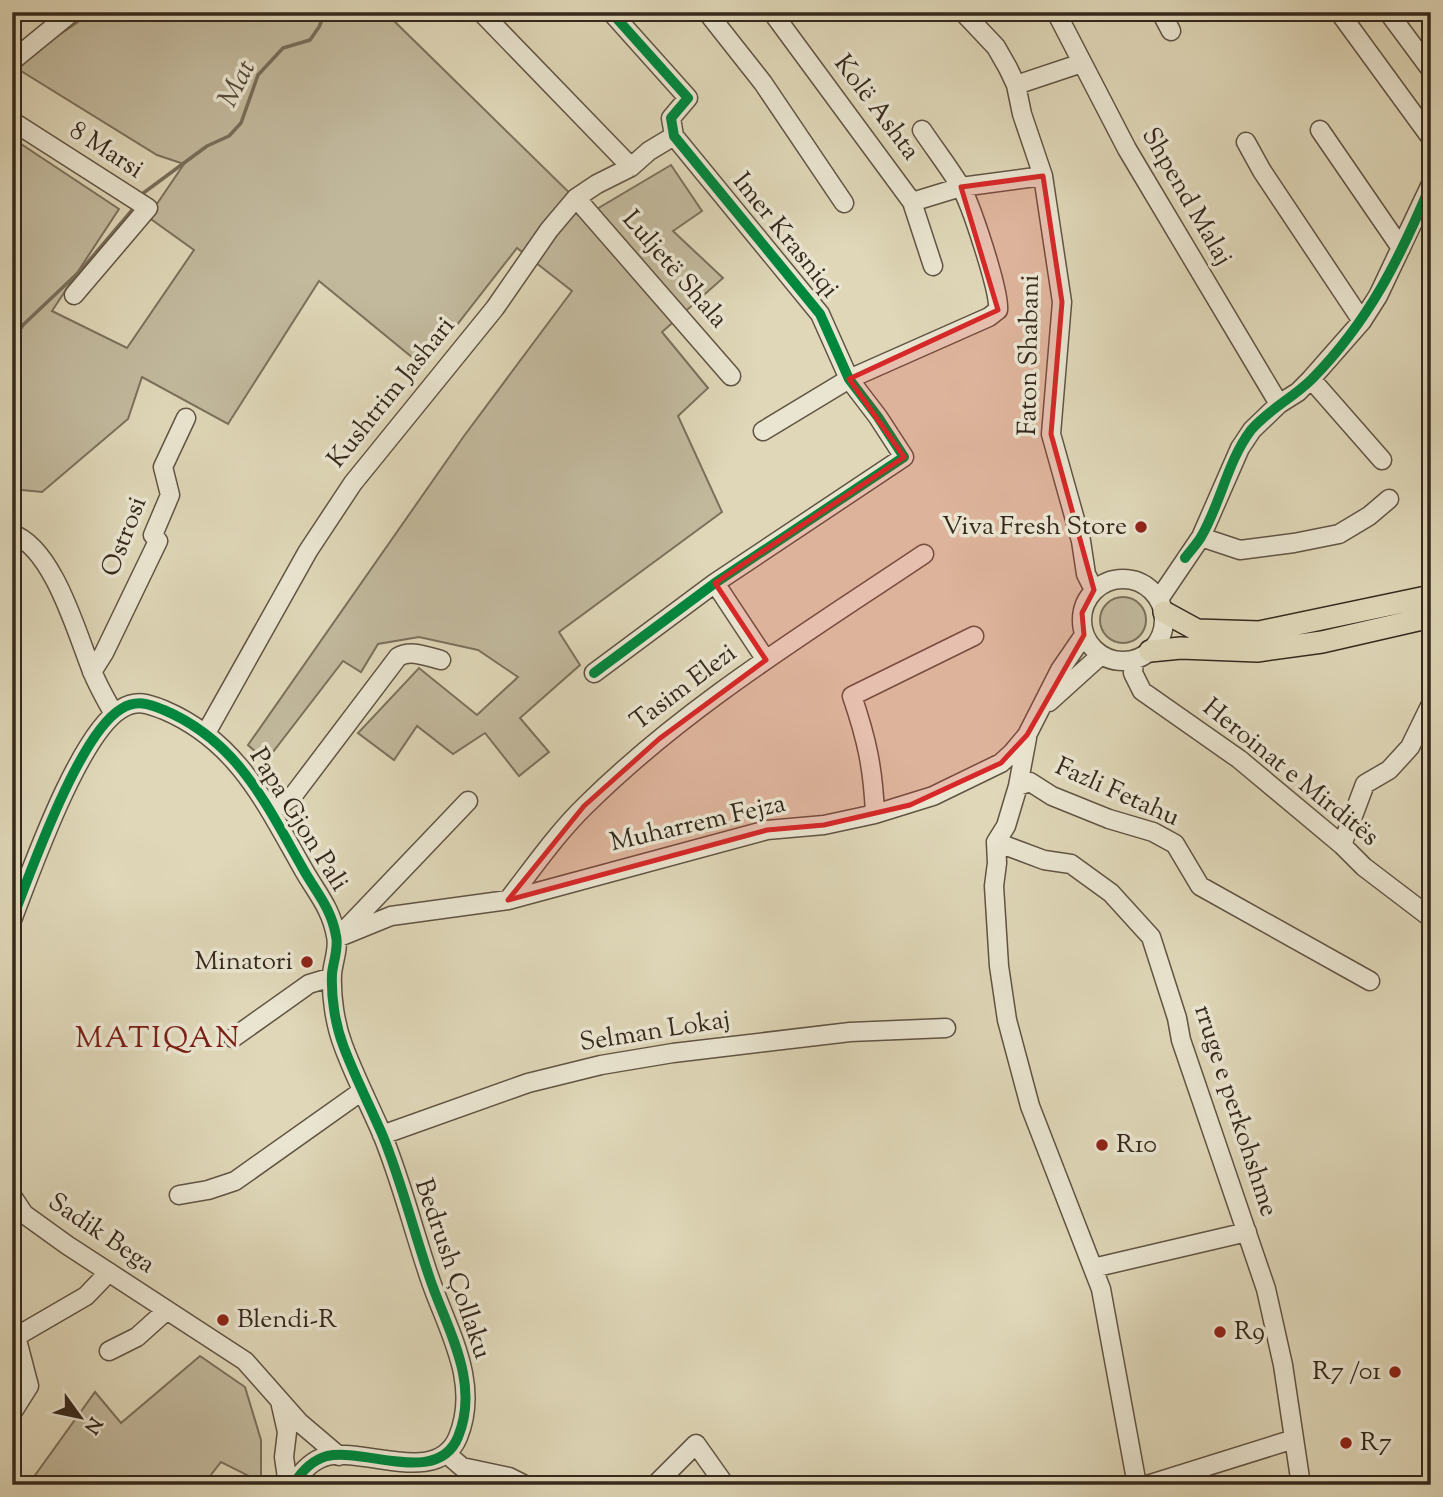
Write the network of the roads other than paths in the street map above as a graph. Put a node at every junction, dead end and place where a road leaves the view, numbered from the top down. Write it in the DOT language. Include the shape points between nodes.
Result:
graph roads {
  1 [pos="72,12"];
  2 [pos="481,12"];
  3 [pos="611,12"];
  4 [pos="707,12"];
  5 [pos="772,12"];
  6 [pos="963,12"];
  7 [pos="1056,12"];
  8 [pos="1161,12"];
  9 [pos="1339,12"];
  10 [pos="1388,12"];
  11 [pos="1171,31"];
  12 [pos="12,61"];
  13 [pos="1082,63"];
  14 [pos="1431,70"];
  15 [pos="1016,85"];
  16 [pos="12,121"];
  17 [pos="922,130"];
  18 [pos="1320,130"];
  19 [pos="674,136"];
  20 [pos="1431,138"];
  21 [pos="1246,142"];
  22 [pos="631,167"];
  23 [pos="1043,176"];
  24 [pos="1431,184"];
  25 [pos="961,187"];
  26 [pos="576,198"];
  27 [pos="912,202"];
  28 [pos="844,203"];
  29 [pos="1401,248"];
  30 [pos="933,266"];
  31 [pos="74,295"];
  32 [pos="1362,321"];
  33 [pos="731,376"];
  34 [pos="849,379"];
  35 [pos="1311,379"];
  36 [pos="1279,404"];
  37 [pos="186,418"];
  38 [pos="763,430"];
  39 [pos="1382,460"];
  40 [pos="1389,499"];
  41 [pos="12,534"];
  42 [pos="1201,537"];
  43 [pos="924,554"];
  44 [pos="715,583"];
  45 [pos="1094,590"];
  46 [pos="1431,596"];
  47 [pos="1161,606"];
  48 [pos="1431,617"];
  49 [pos="1084,635"];
  50 [pos="974,636"];
  51 [pos="1101,655"];
  52 [pos="1142,655"];
  53 [pos="441,660"];
  54 [pos="766,660"];
  55 [pos="92,672"];
  56 [pos="594,673"];
  57 [pos="1431,704"];
  58 [pos="1041,709"];
  59 [pos="114,714"];
  60 [pos="206,733"];
  61 [pos="1027,735"];
  62 [pos="1018,786"];
  63 [pos="468,801"];
  64 [pos="271,811"];
  65 [pos="875,814"];
  66 [pos="996,842"];
  67 [pos="1342,845"];
  68 [pos="508,900"];
  69 [pos="1431,918"];
  70 [pos="12,920"];
  71 [pos="337,938"];
  72 [pos="332,977"];
  73 [pos="1370,981"];
  74 [pos="946,1028"];
  75 [pos="233,1038"];
  76 [pos="362,1091"];
  77 [pos="382,1135"];
  78 [pos="179,1195"];
  79 [pos="12,1196"];
  80 [pos="1247,1232"];
  81 [pos="1093,1268"];
  82 [pos="109,1272"];
  83 [pos="167,1310"];
  84 [pos="14,1337"];
  85 [pos="108,1351"];
  86 [pos="280,1401"];
  87 [pos="12,1413"];
  88 [pos="1294,1438"];
  89 [pos="448,1455"];
  90 [pos="339,1456"];
  91 [pos="291,1485"];
  92 [pos="525,1485"];
  93 [pos="655,1485"];
  94 [pos="725,1485"];
  95 [pos="1137,1485"];
  96 [pos="1147,1485"];
  97 [pos="1301,1485"];
  1 -- 12 [label="street"];
  2 -- 22 [label="street"];
  3 -- 19 [label="street" via="688,98 671,118"];
  4 -- 28 [label="street" via="763,83"];
  5 -- 27 [label="street, Kolë Ashta"];
  6 -- 15 [label="street, Faton Shabani" via="996,47"];
  7 -- 13 [label="street, Shpend Malaj"];
  8 -- 11 [label="street"];
  9 -- 20 [label="street"];
  10 -- 14 [label="street"];
  13 -- 15 [label="street"];
  13 -- 36 [label="street, Shpend Malaj" via="1127,149"];
  15 -- 23 [label="street, Faton Shabani"];
  16 -- 31 [label="street, 8 Marsi" via="148,208"];
  17 -- 25 [label="street"];
  18 -- 29 [label="street"];
  19 -- 22 [label="street, Kushtrim Jashari"];
  19 -- 34 [label="street, Imer Krasniqi" via="820,314"];
  21 -- 32 [label="street"];
  22 -- 26 [label="street, Kushtrim Jashari"];
  23 -- 25 [label="street, Kolë Ashta"];
  23 -- 45 [label="street, Faton Shabani" via="1062,302 1051,433"];
  24 -- 29 [label="street"];
  25 -- 27 [label="street, Kolë Ashta"];
  25 -- 34 [label="street" via="988,262 998,310"];
  26 -- 33 [label="street, Luljetë Shala"];
  26 -- 60 [label="street, Kushtrim Jashari" via="495,309 353,483 308,551"];
  27 -- 30 [label="street, Kolë Ashta"];
  29 -- 32 [label="street"];
  32 -- 35 [label="street"];
  34 -- 38 [label="street"];
  34 -- 44 [label="street, Imer Krasniqi" via="904,457"];
  35 -- 36 [label="street"];
  35 -- 39 [label="street"];
  36 -- 42 [label="street" via="1240,448"];
  37 -- 55 [label="street, Ostrosi" via="163,467 170,495 153,535 158,541"];
  40 -- 42 [label="street" via="1339,534 1240,550"];
  41 -- 55 [label="street" via="36,550 56,582"];
  42 -- 47 [label="street"];
  43 -- 54 [label="street, Tasim Elezi"];
  44 -- 54 [label="street"];
  44 -- 56 [label="street"];
  45 -- 47 [label="street" via="1110,580 1129,579 1146,586"];
  45 -- 49 [label="street" via="1082,613"];
  46 -- 47 [label="main road" via="1259,632 1197,630"];
  47 -- 52 [label="street" via="1161,635"];
  48 -- 52 [label="main road" via="1322,642 1256,651 1181,648"];
  49 -- 51 [label="street"];
  49 -- 58 [label="street, Muharrem Fejza"];
  50 -- 65 [label="street" via="852,696 874,773"];
  51 -- 52 [label="street" via="1119,661"];
  51 -- 58 [label="street, Muharrem Fejza"];
  52 -- 67 [label="street, Heroinat e Mirditës" via="1133,673 1142,691 1239,759"];
  53 -- 64 [label="street" via="412,653 398,657 292,797"];
  54 -- 68 [label="street, Tasim Elezi" via="659,739 584,806"];
  55 -- 59 [label="street"];
  57 -- 67 [label="street" via="1409,747 1389,770 1366,783"];
  58 -- 61 [label="street, Muharrem Fejza"];
  59 -- 60 [label="street, Papa Gjon Pali" via="124,706 146,702"];
  59 -- 70 [label="street, Papa Gjon Pali" via="85,752"];
  60 -- 64 [label="street, Papa Gjon Pali" via="230,754"];
  61 -- 62 [label="street, Fazli Fetahu"];
  61 -- 65 [label="street, Muharrem Fejza" via="1001,763 933,796"];
  62 -- 66 [label="street"];
  62 -- 73 [label="street, Fazli Fetahu" via="1030,782 1052,796 1175,844 1200,886"];
  63 -- 71 [label="street"];
  64 -- 71 [label="street, Papa Gjon Pali" via="324,900"];
  65 -- 68 [label="street, Muharrem Fejza" via="768,830"];
  66 -- 80 [label="street, rruge e perkohshme" via="1044,860 1071,864 1111,893 1151,937"];
  66 -- 81 [label="street" via="993,886 1007,1020 1030,1106"];
  67 -- 69 [label="street, Heroinat e Mirditës"];
  68 -- 71 [label="street, Muharrem Fejza" via="391,916"];
  71 -- 72 [label="street, Bedrush Çollaku"];
  72 -- 75 [label="street" via="309,984"];
  72 -- 76 [label="street, Bedrush Çollaku" via="339,1034"];
  74 -- 77 [label="street, Selman Lokaj" via="850,1032 601,1065 528,1083"];
  76 -- 77 [label="street, Bedrush Çollaku"];
  76 -- 78 [label="street" via="235,1181"];
  77 -- 89 [label="street, Bedrush Çollaku" via="463,1367 466,1409"];
  79 -- 82 [label="street, Sadik Bega" via="24,1214"];
  80 -- 81 [label="street"];
  80 -- 88 [label="street, rruge e perkohshme" via="1266,1289"];
  81 -- 95 [label="street" via="1107,1315"];
  82 -- 83 [label="street, Sadik Bega"];
  82 -- 84 [label="street" via="86,1296"];
  83 -- 85 [label="street, Sadik Bega" via="137,1337"];
  83 -- 86 [label="street, Sadik Bega" via="245,1361"];
  84 -- 87 [label="street" via="29,1386"];
  86 -- 90 [label="street, Sadik Bega"];
  86 -- 91 [label="street"];
  88 -- 96 [label="street"];
  88 -- 97 [label="street, rruge e perkohshme"];
  89 -- 90 [label="street" via="422,1462"];
  89 -- 92 [label="street" via="462,1467"];
  90 -- 91 [label="street" via="316,1461"];
  93 -- 94 [label="street" via="696,1444"];
}
